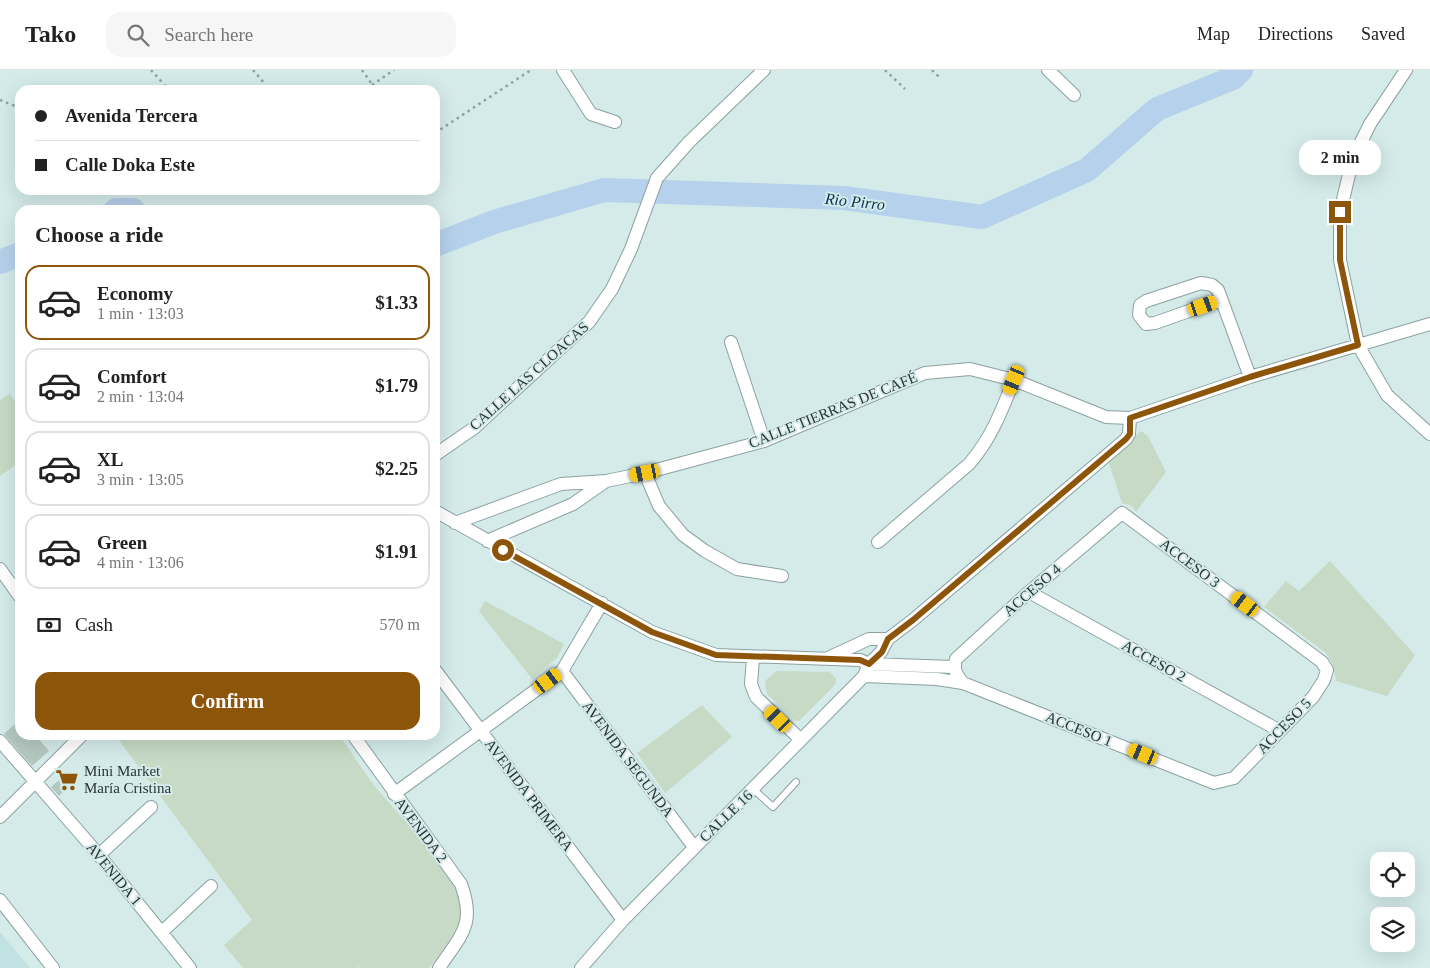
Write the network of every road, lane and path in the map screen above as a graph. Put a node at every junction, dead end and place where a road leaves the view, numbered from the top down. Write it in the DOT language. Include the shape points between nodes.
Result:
graph roads {
  1 [pos="151,70"];
  2 [pos="254,70"];
  3 [pos="362,70"];
  4 [pos="394,70"];
  5 [pos="531,70"];
  6 [pos="563,70"];
  7 [pos="764,70"];
  8 [pos="885,70"];
  9 [pos="932,70"];
  10 [pos="1048,70"];
  11 [pos="1406,70"];
  12 [pos="939,77"];
  13 [pos="265,84"];
  14 [pos="164,85"];
  15 [pos="372,85"];
  16 [pos="906,88"];
  17 [pos="1074,95"];
  18 [pos="0,100"];
  19 [pos="15,106"];
  20 [pos="615,122"];
  21 [pos="440,130"];
  22 [pos="1220,300"];
  23 [pos="1430,324"];
  24 [pos="731,342"];
  25 [pos="1358,345"];
  26 [pos="1250,377"];
  27 [pos="1014,380"];
  28 [pos="1130,418"];
  29 [pos="1430,434"];
  30 [pos="764,441"];
  31 [pos="440,452"];
  32 [pos="645,473"];
  33 [pos="606,481"];
  34 [pos="1122,513"];
  35 [pos="440,514"];
  36 [pos="455,523"];
  37 [pos="487,541"];
  38 [pos="878,542"];
  39 [pos="0,569"];
  40 [pos="782,576"];
  41 [pos="15,590"];
  42 [pos="1029,592"];
  43 [pos="602,603"];
  44 [pos="888,639"];
  45 [pos="753,658"];
  46 [pos="825,660"];
  47 [pos="866,670"];
  48 [pos="1326,670"];
  49 [pos="562,671"];
  50 [pos="957,675"];
  51 [pos="440,677"];
  52 [pos="480,730"];
  53 [pos="1280,731"];
  54 [pos="77,740"];
  55 [pos="356,740"];
  56 [pos="800,740"];
  57 [pos="0,741"];
  58 [pos="1234,778"];
  59 [pos="34,782"];
  60 [pos="796,782"];
  61 [pos="753,789"];
  62 [pos="394,794"];
  63 [pos="151,807"];
  64 [pos="0,817"];
  65 [pos="694,847"];
  66 [pos="98,855"];
  67 [pos="211,886"];
  68 [pos="0,900"];
  69 [pos="623,920"];
  70 [pos="162,932"];
  71 [pos="53,968"];
  72 [pos="190,968"];
  73 [pos="439,968"];
  74 [pos="581,968"];
  1 -- 14 [label="path"];
  2 -- 13 [label="path"];
  3 -- 15 [label="path"];
  4 -- 15 [label="path"];
  5 -- 21 [label="path"];
  6 -- 20 [label="street" via="591,114"];
  7 -- 31 [label="street, CALLE LAS CLOACAS" via="688,142 657,178 631,249 612,289 589,322 474,428"];
  8 -- 16 [label="path"];
  9 -- 12 [label="path"];
  10 -- 17 [label="street"];
  11 -- 25 [label="street" via="1370,124 1353,158 1340,212 1340,260"];
  18 -- 19 [label="path"];
  22 -- 22 [label="street" via="1218,290 1201,283 1146,301 1140,305 1140,315 1146,324 1154,323"];
  22 -- 26 [label="street"];
  23 -- 25 [label="street, CALLE TIERRAS DE CAFÉ"];
  24 -- 30 [label="street"];
  25 -- 26 [label="street, CALLE TIERRAS DE CAFÉ"];
  25 -- 29 [label="street" via="1387,395"];
  26 -- 28 [label="street, CALLE TIERRAS DE CAFÉ"];
  27 -- 28 [label="street, CALLE TIERRAS DE CAFÉ" via="1106,416"];
  27 -- 30 [label="street, CALLE TIERRAS DE CAFÉ" via="970,369 924,373"];
  27 -- 38 [label="street" via="982,450"];
  28 -- 44 [label="street" via="1130,434 1126,439"];
  30 -- 32 [label="street, CALLE TIERRAS DE CAFÉ"];
  32 -- 33 [label="street, CALLE TIERRAS DE CAFÉ"];
  32 -- 40 [label="street" via="659,506 683,535 704,551 737,569"];
  33 -- 36 [label="street, CALLE TIERRAS DE CAFÉ" via="561,484"];
  33 -- 37 [label="street, CALLE TIERRAS DE CAFÉ" via="573,504"];
  34 -- 42 [label="street, ACCESO 4"];
  34 -- 48 [label="street, ACCESO 3" via="1322,662"];
  35 -- 36 [label="street"];
  36 -- 37 [label="street"];
  37 -- 43 [label="street"];
  39 -- 41 [label="street"];
  42 -- 50 [label="street, ACCESO 4" via="956,659"];
  42 -- 53 [label="street, ACCESO 2"];
  43 -- 45 [label="street" via="652,632 716,655"];
  43 -- 49 [label="street"];
  44 -- 46 [label="street" via="869,639"];
  44 -- 47 [label="street, CALLE 16" via="882,652"];
  45 -- 46 [label="street"];
  45 -- 56 [label="street" via="751,684 756,697"];
  46 -- 47 [label="street" via="860,660"];
  47 -- 50 [label="street"];
  47 -- 50 [label="street" via="937,679"];
  47 -- 56 [label="street, CALLE 16"];
  48 -- 53 [label="street, ACCESO 5" via="1324,680 1313,697"];
  49 -- 52 [label="street"];
  49 -- 65 [label="street, AVENIDA SEGUNDA"];
  50 -- 58 [label="street, ACCESO 1" via="1214,783"];
  51 -- 52 [label="street, AVENIDA PRIMERA"];
  52 -- 62 [label="street"];
  52 -- 69 [label="street, AVENIDA PRIMERA"];
  53 -- 58 [label="street, ACCESO 5"];
  54 -- 59 [label="street"];
  55 -- 62 [label="street, AVENIDA 2"];
  56 -- 61 [label="street, CALLE 16"];
  57 -- 59 [label="street, AVENIDA 1"];
  59 -- 64 [label="street"];
  59 -- 66 [label="street, AVENIDA 1"];
  60 -- 61 [label="lane" via="773,807"];
  61 -- 65 [label="street, CALLE 16"];
  62 -- 73 [label="street, AVENIDA 2" via="461,884 468,901 468,918 463,932"];
  63 -- 66 [label="street"];
  65 -- 69 [label="street, CALLE 16"];
  66 -- 70 [label="street, AVENIDA 1"];
  67 -- 70 [label="street"];
  68 -- 71 [label="street"];
  69 -- 74 [label="street, CALLE 16"];
  70 -- 72 [label="street, AVENIDA 1"];
}
